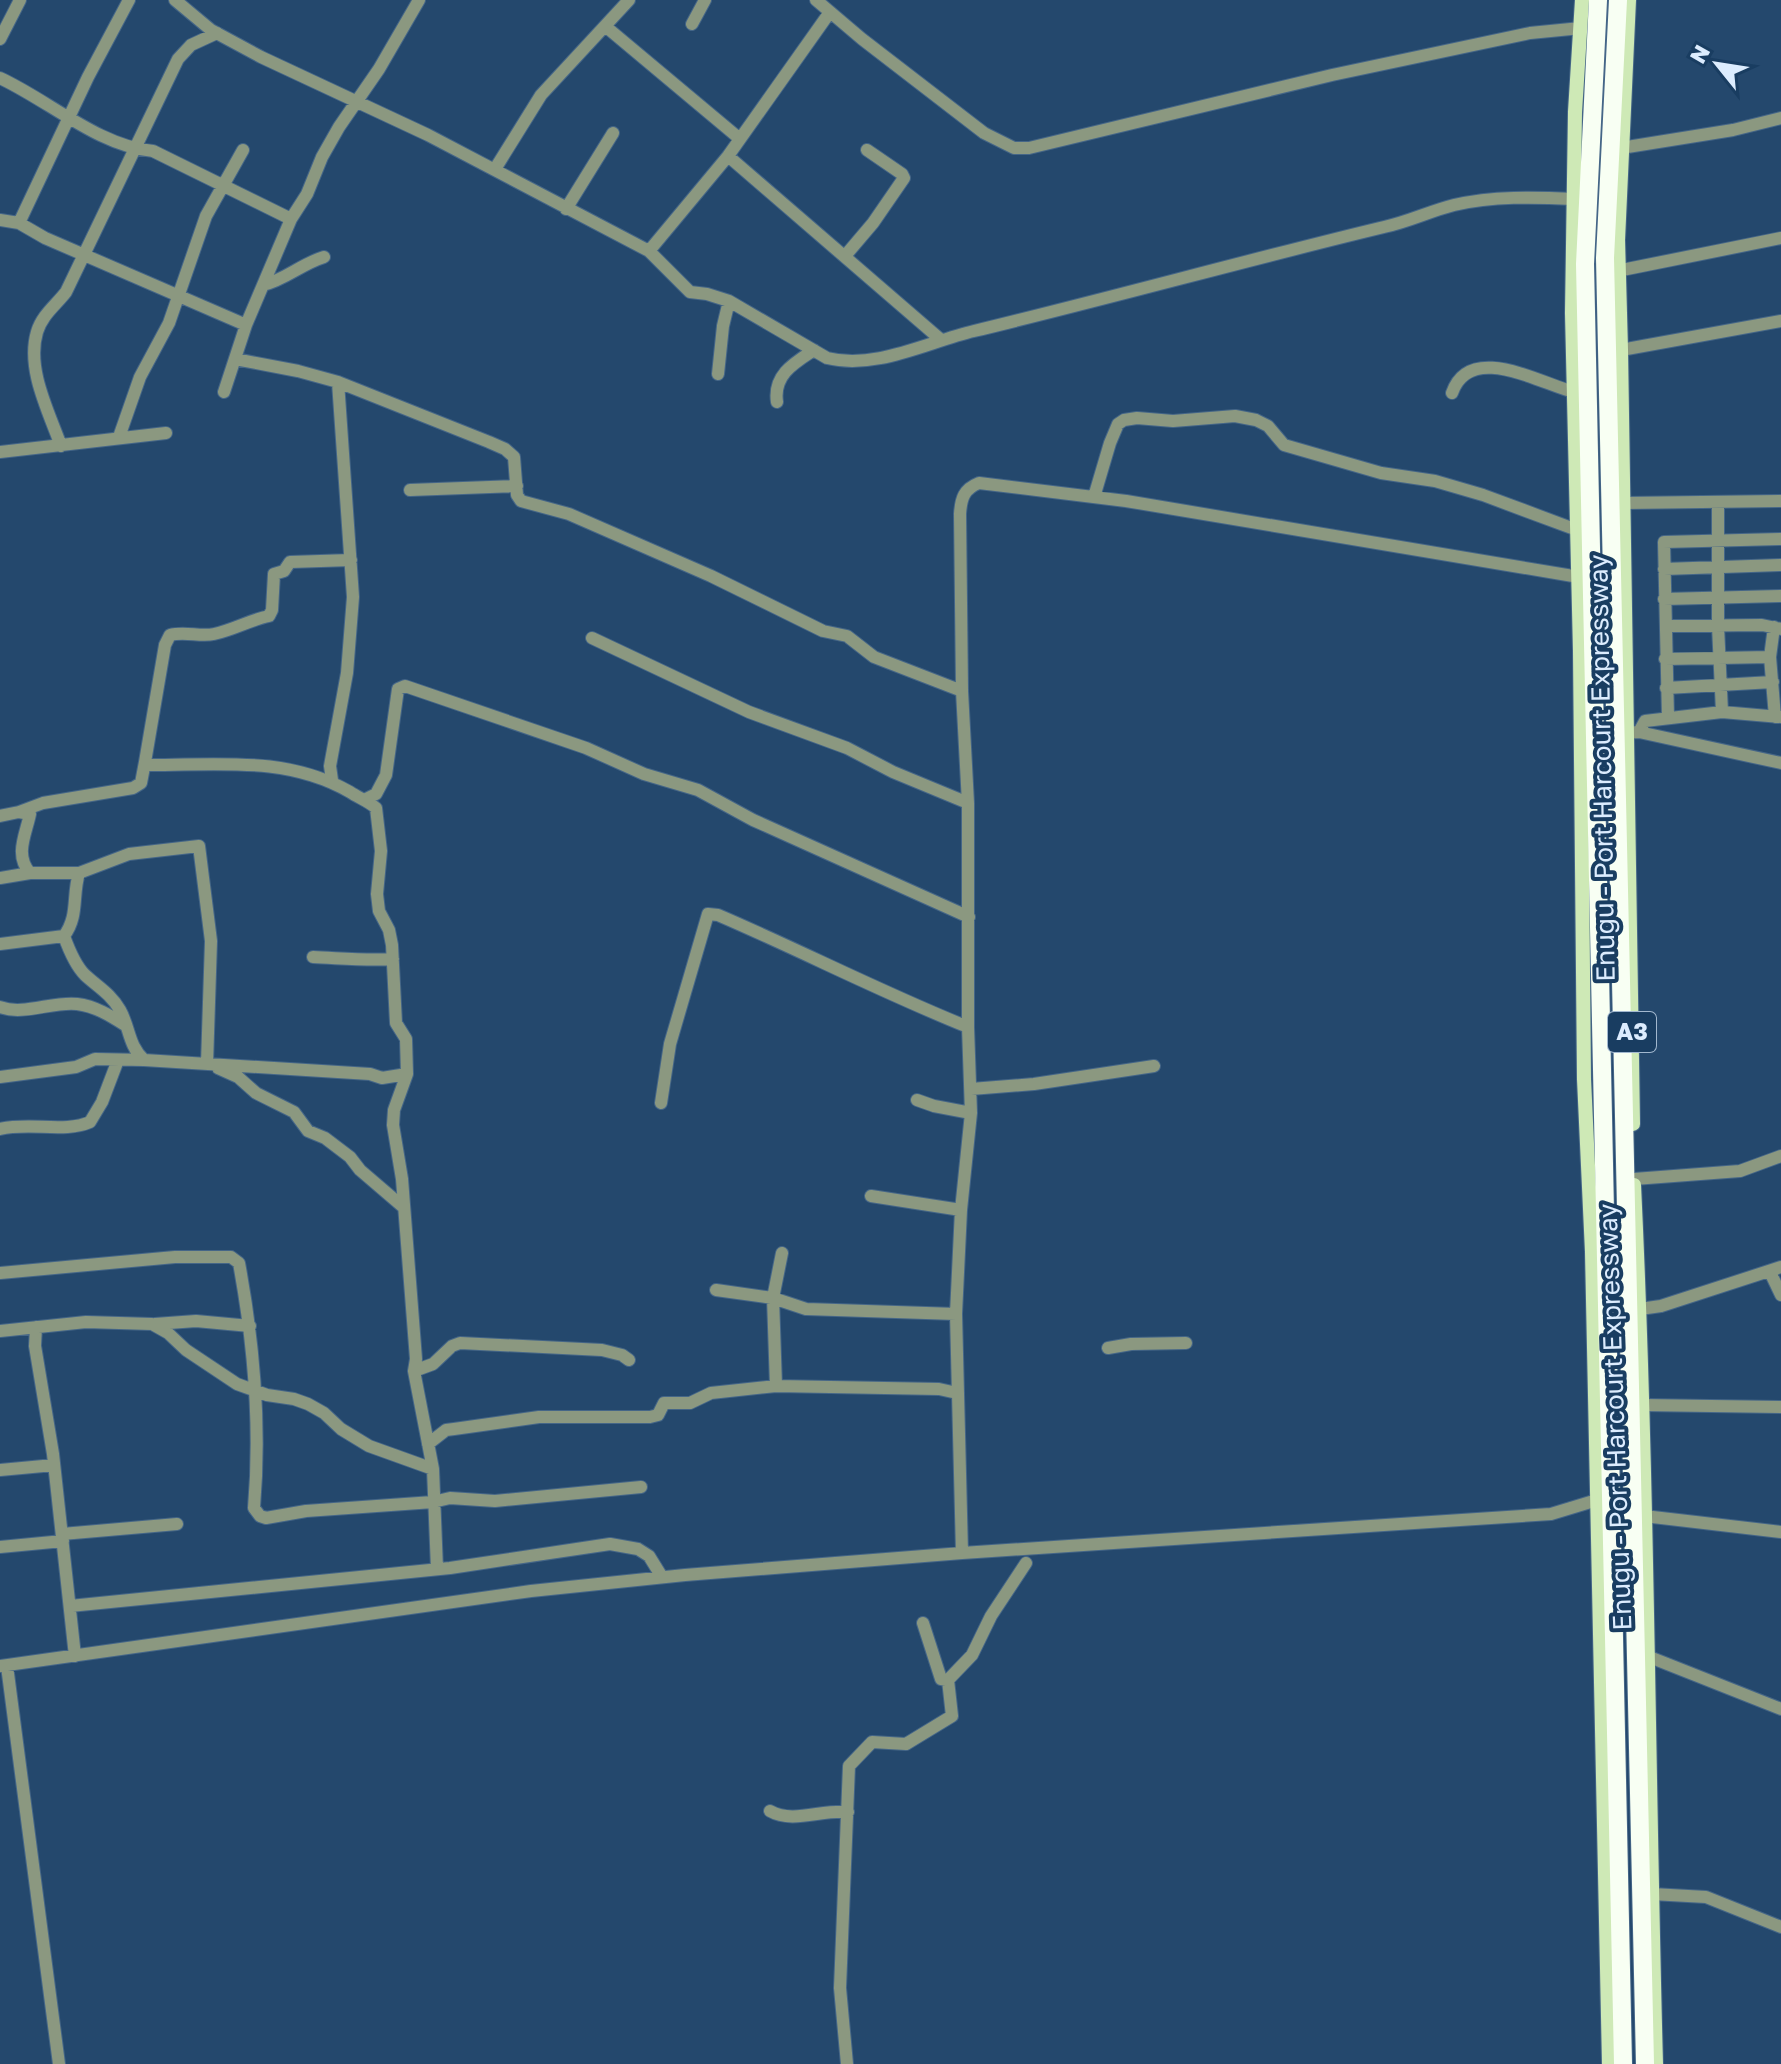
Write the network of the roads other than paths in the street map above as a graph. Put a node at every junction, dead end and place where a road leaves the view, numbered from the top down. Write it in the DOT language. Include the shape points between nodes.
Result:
graph roads {
  1 [pos="20,0"];
  2 [pos="129,0"];
  3 [pos="175,0"];
  4 [pos="419,0"];
  5 [pos="629,0"];
  6 [pos="705,0"];
  7 [pos="816,0"];
  8 [pos="1582,0"];
  9 [pos="1598,0"];
  10 [pos="1618,0"];
  11 [pos="1629,0"];
  12 [pos="830,12"];
  13 [pos="692,24"];
  14 [pos="605,26"];
  15 [pos="1581,28"];
  16 [pos="217,33"];
  17 [pos="0,39"];
  18 [pos="0,78"];
  19 [pos="356,102"];
  20 [pos="69,118"];
  21 [pos="1781,118"];
  22 [pos="613,133"];
  23 [pos="740,139"];
  24 [pos="1621,148"];
  25 [pos="135,149"];
  26 [pos="243,150"];
  27 [pos="867,150"];
  28 [pos="728,156"];
  29 [pos="495,169"];
  30 [pos="1574,199"];
  31 [pos="566,209"];
  32 [pos="291,219"];
  33 [pos="0,220"];
  34 [pos="19,223"];
  35 [pos="1781,238"];
  36 [pos="649,251"];
  37 [pos="82,255"];
  38 [pos="845,256"];
  39 [pos="324,257"];
  40 [pos="1617,271"];
  41 [pos="263,285"];
  42 [pos="177,295"];
  43 [pos="729,301"];
  44 [pos="1781,321"];
  45 [pos="246,325"];
  46 [pos="940,339"];
  47 [pos="814,350"];
  48 [pos="1621,350"];
  49 [pos="235,359"];
  50 [pos="718,374"];
  51 [pos="338,382"];
  52 [pos="224,392"];
  53 [pos="1574,392"];
  54 [pos="1452,393"];
  55 [pos="777,402"];
  56 [pos="166,433"];
  57 [pos="119,437"];
  58 [pos="61,446"];
  59 [pos="0,452"];
  60 [pos="517,486"];
  61 [pos="410,490"];
  62 [pos="1094,497"];
  63 [pos="1781,501"];
  64 [pos="1718,502"];
  65 [pos="1623,503"];
  66 [pos="1577,530"];
  67 [pos="1781,539"];
  68 [pos="1720,541"];
  69 [pos="351,560"];
  70 [pos="1781,565"];
  71 [pos="1718,568"];
  72 [pos="1664,569"];
  73 [pos="1579,577"];
  74 [pos="1718,596"];
  75 [pos="1781,596"];
  76 [pos="1664,599"];
  77 [pos="1666,626"];
  78 [pos="1718,626"];
  79 [pos="1779,628"];
  80 [pos="592,638"];
  81 [pos="1719,657"];
  82 [pos="1770,657"];
  83 [pos="1665,659"];
  84 [pos="1773,682"];
  85 [pos="1722,687"];
  86 [pos="1666,688"];
  87 [pos="962,691"];
  88 [pos="1722,712"];
  89 [pos="1668,717"];
  90 [pos="1778,717"];
  91 [pos="1632,733"];
  92 [pos="145,762"];
  93 [pos="1781,763"];
  94 [pos="332,780"];
  95 [pos="370,797"];
  96 [pos="968,803"];
  97 [pos="19,812"];
  98 [pos="0,816"];
  99 [pos="30,873"];
  100 [pos="79,873"];
  101 [pos="0,878"];
  102 [pos="969,917"];
  103 [pos="64,936"];
  104 [pos="0,944"];
  105 [pos="313,957"];
  106 [pos="393,959"];
  107 [pos="0,1007"];
  108 [pos="125,1025"];
  109 [pos="968,1027"];
  110 [pos="118,1060"];
  111 [pos="144,1060"];
  112 [pos="207,1064"];
  113 [pos="1154,1066"];
  114 [pos="407,1074"];
  115 [pos="0,1077"];
  116 [pos="971,1089"];
  117 [pos="917,1100"];
  118 [pos="661,1103"];
  119 [pos="971,1113"];
  120 [pos="0,1129"];
  121 [pos="1781,1156"];
  122 [pos="1634,1179"];
  123 [pos="871,1196"];
  124 [pos="402,1206"];
  125 [pos="961,1210"];
  126 [pos="782,1253"];
  127 [pos="1775,1270"];
  128 [pos="0,1273"];
  129 [pos="716,1290"];
  130 [pos="1781,1295"];
  131 [pos="773,1298"];
  132 [pos="1640,1309"];
  133 [pos="956,1314"];
  134 [pos="152,1324"];
  135 [pos="250,1326"];
  136 [pos="36,1327"];
  137 [pos="0,1331"];
  138 [pos="1186,1343"];
  139 [pos="1108,1348"];
  140 [pos="629,1360"];
  141 [pos="414,1371"];
  142 [pos="776,1386"];
  143 [pos="256,1390"];
  144 [pos="957,1393"];
  145 [pos="1642,1405"];
  146 [pos="1781,1407"];
  147 [pos="428,1444"];
  148 [pos="54,1465"];
  149 [pos="433,1469"];
  150 [pos="0,1470"];
  151 [pos="641,1487"];
  152 [pos="1597,1500"];
  153 [pos="436,1502"];
  154 [pos="1644,1516"];
  155 [pos="177,1524"];
  156 [pos="1781,1532"];
  157 [pos="62,1538"];
  158 [pos="0,1547"];
  159 [pos="962,1553"];
  160 [pos="1026,1563"];
  161 [pos="437,1569"];
  162 [pos="662,1577"];
  163 [pos="70,1606"];
  164 [pos="923,1623"];
  165 [pos="75,1656"];
  166 [pos="1647,1656"];
  167 [pos="3,1666"];
  168 [pos="948,1680"];
  169 [pos="1781,1709"];
  170 [pos="770,1811"];
  171 [pos="848,1812"];
  172 [pos="1652,1894"];
  173 [pos="1781,1927"];
  174 [pos="59,2064"];
  175 [pos="847,2064"];
  176 [pos="1609,2064"];
  177 [pos="1623,2064"];
  178 [pos="1645,2064"];
  179 [pos="1656,2064"];
  1 -- 17 [label="street"];
  2 -- 20 [label="street"];
  3 -- 16 [label="street"];
  4 -- 19 [label="street"];
  5 -- 14 [label="street"];
  6 -- 13 [label="street"];
  7 -- 12 [label="street"];
  8 -- 15 [label="main road, Enugu - Port Harcourt Expressway / A3"];
  9 -- 177 [label="highway, Enugu - Port Harcourt Expressway / A3" via="1585,264"];
  10 -- 178 [label="highway, Enugu - Port Harcourt Expressway / A3" via="1605,258"];
  11 -- 24 [label="main road, Enugu - Port Harcourt Expressway / A3"];
  12 -- 15 [label="street" via="984,133 1014,148 1530,33"];
  12 -- 23 [label="street"];
  14 -- 23 [label="street"];
  14 -- 29 [label="street" via="541,95"];
  15 -- 30 [label="main road, Enugu - Port Harcourt Expressway / A3"];
  16 -- 19 [label="street"];
  16 -- 25 [label="street" via="184,50"];
  18 -- 20 [label="street"];
  19 -- 29 [label="street"];
  19 -- 32 [label="street"];
  20 -- 25 [label="street"];
  20 -- 34 [label="street"];
  21 -- 24 [label="street"];
  22 -- 31 [label="street"];
  23 -- 28 [label="street"];
  24 -- 40 [label="main road, Enugu - Port Harcourt Expressway / A3"];
  25 -- 32 [label="street" via="153,151"];
  25 -- 37 [label="street"];
  26 -- 42 [label="street" via="206,216"];
  27 -- 38 [label="street" via="904,178"];
  28 -- 36 [label="street"];
  28 -- 38 [label="street"];
  29 -- 31 [label="street"];
  30 -- 46 [label="street" via="1519,197 1455,205 1388,227"];
  30 -- 53 [label="main road, Enugu - Port Harcourt Expressway / A3"];
  31 -- 36 [label="street"];
  32 -- 41 [label="street"];
  33 -- 34 [label="street"];
  34 -- 37 [label="street"];
  35 -- 40 [label="street"];
  36 -- 43 [label="street" via="690,292"];
  37 -- 42 [label="street"];
  37 -- 58 [label="street" via="66,292 37,331 34,361"];
  38 -- 46 [label="street"];
  39 -- 41 [label="street"];
  40 -- 48 [label="main road, Enugu - Port Harcourt Expressway / A3"];
  41 -- 45 [label="street"];
  42 -- 45 [label="street"];
  42 -- 57 [label="street"];
  43 -- 47 [label="street"];
  43 -- 50 [label="street"];
  44 -- 48 [label="street"];
  45 -- 49 [label="street"];
  46 -- 47 [label="street" via="861,362 827,358"];
  47 -- 55 [label="street" via="780,376"];
  48 -- 65 [label="main road, Enugu - Port Harcourt Expressway / A3"];
  49 -- 51 [label="street"];
  49 -- 52 [label="street"];
  51 -- 60 [label="street" via="505,449 514,457"];
  51 -- 69 [label="street"];
  53 -- 54 [label="street" via="1511,369 1477,369 1463,375"];
  53 -- 66 [label="main road, Enugu - Port Harcourt Expressway / A3"];
  56 -- 57 [label="street"];
  57 -- 58 [label="street"];
  58 -- 59 [label="street"];
  60 -- 61 [label="street"];
  60 -- 87 [label="street" via="521,501 569,514 823,631 847,636 882,661"];
  62 -- 66 [label="street" via="1110,443 1124,420 1235,416 1268,426 1284,445 1381,473 1435,481"];
  62 -- 73 [label="street"];
  62 -- 87 [label="street" via="979,483 963,495"];
  63 -- 64 [label="street"];
  64 -- 65 [label="street"];
  64 -- 68 [label="street"];
  65 -- 91 [label="main road, Enugu - Port Harcourt Expressway / A3"];
  66 -- 73 [label="main road, Enugu - Port Harcourt Expressway / A3"];
  67 -- 68 [label="street"];
  68 -- 71 [label="street"];
  68 -- 72 [label="street" via="1666,541"];
  69 -- 92 [label="street" via="290,562 274,574 269,616 212,634 170,635"];
  69 -- 94 [label="street" via="347,673"];
  70 -- 71 [label="street"];
  71 -- 72 [label="street"];
  71 -- 74 [label="street"];
  72 -- 76 [label="street"];
  73 -- 152 [label="main road, Enugu - Port Harcourt Expressway / A3" via="1584,1079"];
  74 -- 75 [label="street"];
  74 -- 76 [label="street"];
  74 -- 78 [label="street"];
  76 -- 77 [label="street"];
  77 -- 78 [label="street"];
  77 -- 83 [label="street"];
  78 -- 79 [label="street"];
  78 -- 81 [label="street"];
  79 -- 82 [label="street"];
  80 -- 96 [label="street" via="749,712 847,748"];
  81 -- 82 [label="street"];
  81 -- 83 [label="street"];
  81 -- 85 [label="street"];
  82 -- 84 [label="street"];
  83 -- 86 [label="street"];
  84 -- 85 [label="street"];
  84 -- 90 [label="street"];
  85 -- 86 [label="street"];
  85 -- 88 [label="street"];
  86 -- 89 [label="street"];
  87 -- 96 [label="street"];
  88 -- 89 [label="street"];
  88 -- 90 [label="street"];
  89 -- 91 [label="street" via="1645,721"];
  91 -- 93 [label="street"];
  91 -- 122 [label="main road, Enugu - Port Harcourt Expressway / A3"];
  92 -- 94 [label="street" via="265,764"];
  92 -- 97 [label="street" via="141,783 133,788"];
  94 -- 95 [label="street"];
  95 -- 102 [label="street" via="386,775 398,689 405,686 698,790"];
  95 -- 106 [label="street" via="381,851 379,911 389,930"];
  96 -- 102 [label="street"];
  97 -- 98 [label="street"];
  97 -- 99 [label="street" via="30,814 21,853"];
  99 -- 100 [label="street"];
  99 -- 101 [label="street"];
  100 -- 103 [label="street" via="75,914"];
  100 -- 112 [label="street" via="129,854 199,846 211,941"];
  102 -- 109 [label="street"];
  103 -- 104 [label="street"];
  103 -- 108 [label="street" via="78,967 111,995"];
  105 -- 106 [label="street"];
  106 -- 114 [label="street" via="396,1023 406,1039"];
  107 -- 108 [label="street" via="77,1004"];
  108 -- 111 [label="street" via="132,1049"];
  109 -- 116 [label="street"];
  109 -- 118 [label="street" via="712,913 702,925 670,1044"];
  110 -- 111 [label="street"];
  110 -- 115 [label="street" via="95,1059 76,1067"];
  110 -- 120 [label="street" via="90,1122"];
  111 -- 112 [label="street"];
  112 -- 114 [label="street" via="382,1078"];
  112 -- 124 [label="street" via="294,1112 308,1131 350,1157"];
  113 -- 116 [label="street"];
  114 -- 124 [label="street" via="394,1110"];
  116 -- 119 [label="street"];
  117 -- 119 [label="street"];
  119 -- 125 [label="street"];
  121 -- 122 [label="street" via="1740,1171"];
  122 -- 132 [label="main road, Enugu - Port Harcourt Expressway / A3"];
  123 -- 125 [label="street"];
  124 -- 141 [label="street"];
  125 -- 133 [label="street"];
  126 -- 131 [label="street"];
  127 -- 130 [label="street"];
  127 -- 132 [label="street"];
  128 -- 135 [label="street" via="231,1257 239,1263"];
  129 -- 131 [label="street"];
  131 -- 133 [label="street" via="806,1309"];
  131 -- 142 [label="street"];
  132 -- 145 [label="main road, Enugu - Port Harcourt Expressway / A3"];
  133 -- 144 [label="street"];
  134 -- 135 [label="street"];
  134 -- 136 [label="street"];
  134 -- 143 [label="street" via="234,1382"];
  135 -- 143 [label="street"];
  136 -- 137 [label="street"];
  136 -- 148 [label="street"];
  138 -- 139 [label="street"];
  140 -- 141 [label="street" via="602,1350 460,1343"];
  141 -- 147 [label="street"];
  142 -- 144 [label="street"];
  142 -- 147 [label="street" via="664,1403 658,1415 645,1418 539,1417 469,1426 446,1430"];
  143 -- 149 [label="street" via="308,1404 369,1446"];
  143 -- 153 [label="street" via="254,1508 260,1516"];
  144 -- 159 [label="street"];
  145 -- 146 [label="street"];
  145 -- 154 [label="main road, Enugu - Port Harcourt Expressway / A3"];
  147 -- 149 [label="street"];
  148 -- 150 [label="street"];
  148 -- 157 [label="street"];
  149 -- 153 [label="street"];
  151 -- 153 [label="street"];
  152 -- 159 [label="street" via="1551,1514"];
  152 -- 176 [label="main road, Enugu - Port Harcourt Expressway / A3"];
  153 -- 161 [label="street"];
  154 -- 156 [label="street"];
  154 -- 166 [label="main road, Enugu - Port Harcourt Expressway / A3"];
  155 -- 157 [label="street"];
  157 -- 158 [label="street"];
  157 -- 163 [label="street"];
  159 -- 162 [label="street"];
  160 -- 168 [label="street" via="972,1655"];
  161 -- 162 [label="street" via="610,1544 638,1549"];
  161 -- 163 [label="street"];
  162 -- 165 [label="street"];
  163 -- 165 [label="street"];
  164 -- 168 [label="street" via="941,1679"];
  165 -- 167 [label="street"];
  166 -- 169 [label="street"];
  166 -- 172 [label="main road, Enugu - Port Harcourt Expressway / A3"];
  167 -- 174 [label="street"];
  168 -- 171 [label="street" via="952,1716 906,1744 872,1742 849,1766"];
  170 -- 171 [label="street" via="788,1817"];
  171 -- 175 [label="street" via="840,1988"];
  172 -- 173 [label="street" via="1706,1897"];
  172 -- 179 [label="main road, Enugu - Port Harcourt Expressway / A3"];
}
